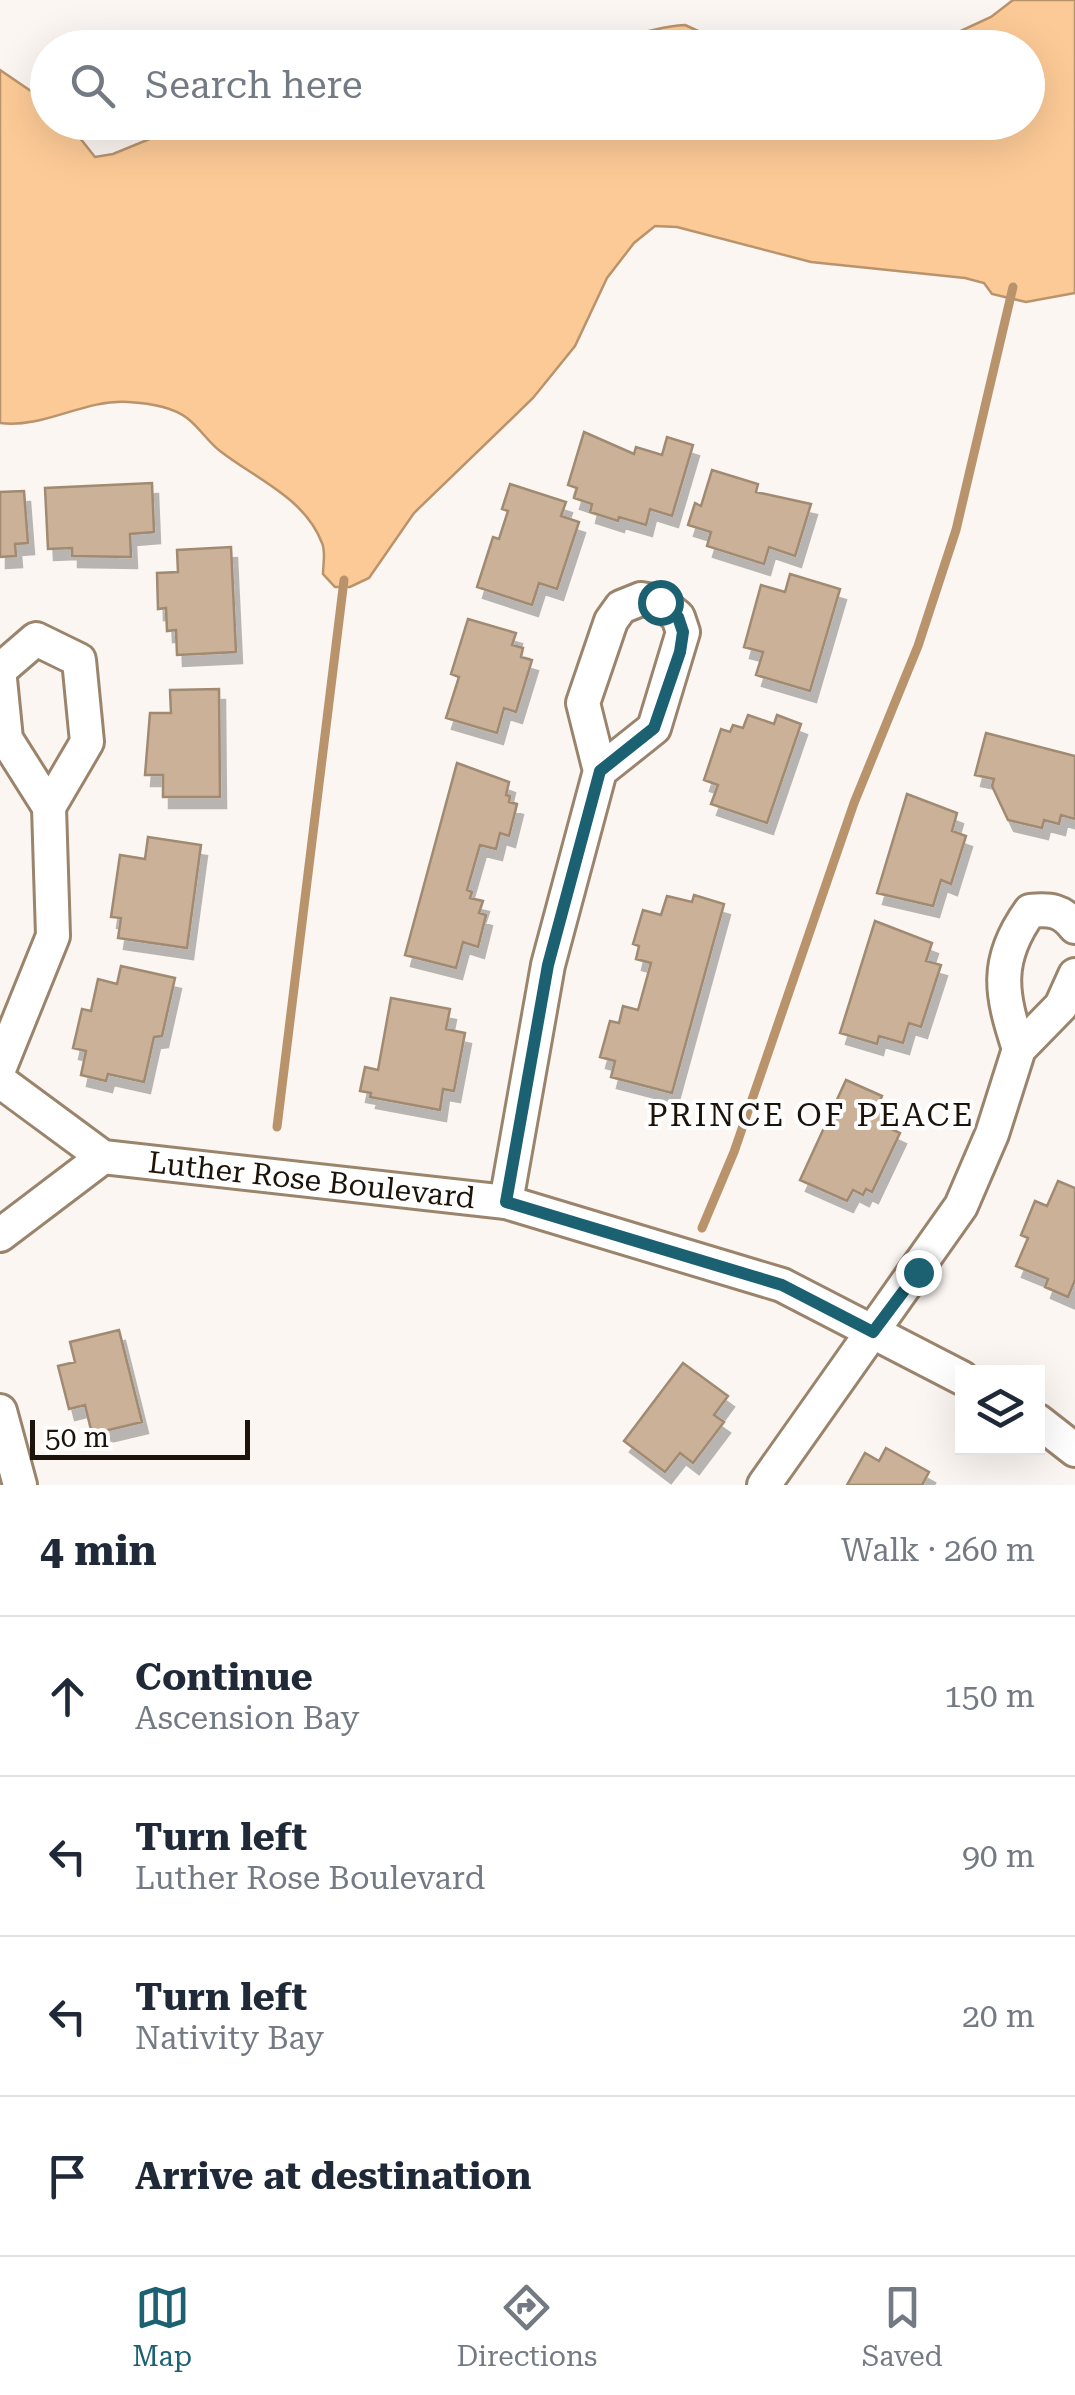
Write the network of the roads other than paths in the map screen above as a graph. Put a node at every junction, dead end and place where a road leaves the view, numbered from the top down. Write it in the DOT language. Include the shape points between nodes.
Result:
graph roads {
  1 [pos="0,670"];
  2 [pos="0,679"];
  3 [pos="600,771"];
  4 [pos="49,807"];
  5 [pos="1075,927"];
  6 [pos="1075,975"];
  7 [pos="1019,1049"];
  8 [pos="0,1067"];
  9 [pos="0,1082"];
  10 [pos="103,1156"];
  11 [pos="506,1202"];
  12 [pos="0,1235"];
  13 [pos="873,1332"];
  14 [pos="955,1374"];
  15 [pos="0,1411"];
  16 [pos="1045,1427"];
  17 [pos="1075,1450"];
  18 [pos="20,1485"];
  19 [pos="764,1485"];
  1 -- 4 [label="street" via="36,639 79,660 88,742"];
  2 -- 4 [label="street" via="6,739"];
  3 -- 3 [label="street" via="654,728 683,632 678,617 660,602 641,599 620,607 611,621 583,702"];
  3 -- 11 [label="street" via="548,965"];
  4 -- 8 [label="street" via="53,936"];
  5 -- 7 [label="street" via="1066,914 1030,911 1008,941 1002,988"];
  6 -- 7 [label="street" via="1062,1006"];
  7 -- 13 [label="street" via="961,1206"];
  9 -- 10 [label="street, Luther Rose Boulevard"];
  10 -- 11 [label="street, Luther Rose Boulevard"];
  10 -- 12 [label="street, Luther Rose Boulevard"];
  11 -- 13 [label="street, Luther Rose Boulevard" via="782,1285"];
  13 -- 14 [label="street, Luther Rose Boulevard"];
  13 -- 19 [label="street"];
  15 -- 18 [label="street"];
  16 -- 17 [label="street"];
}
